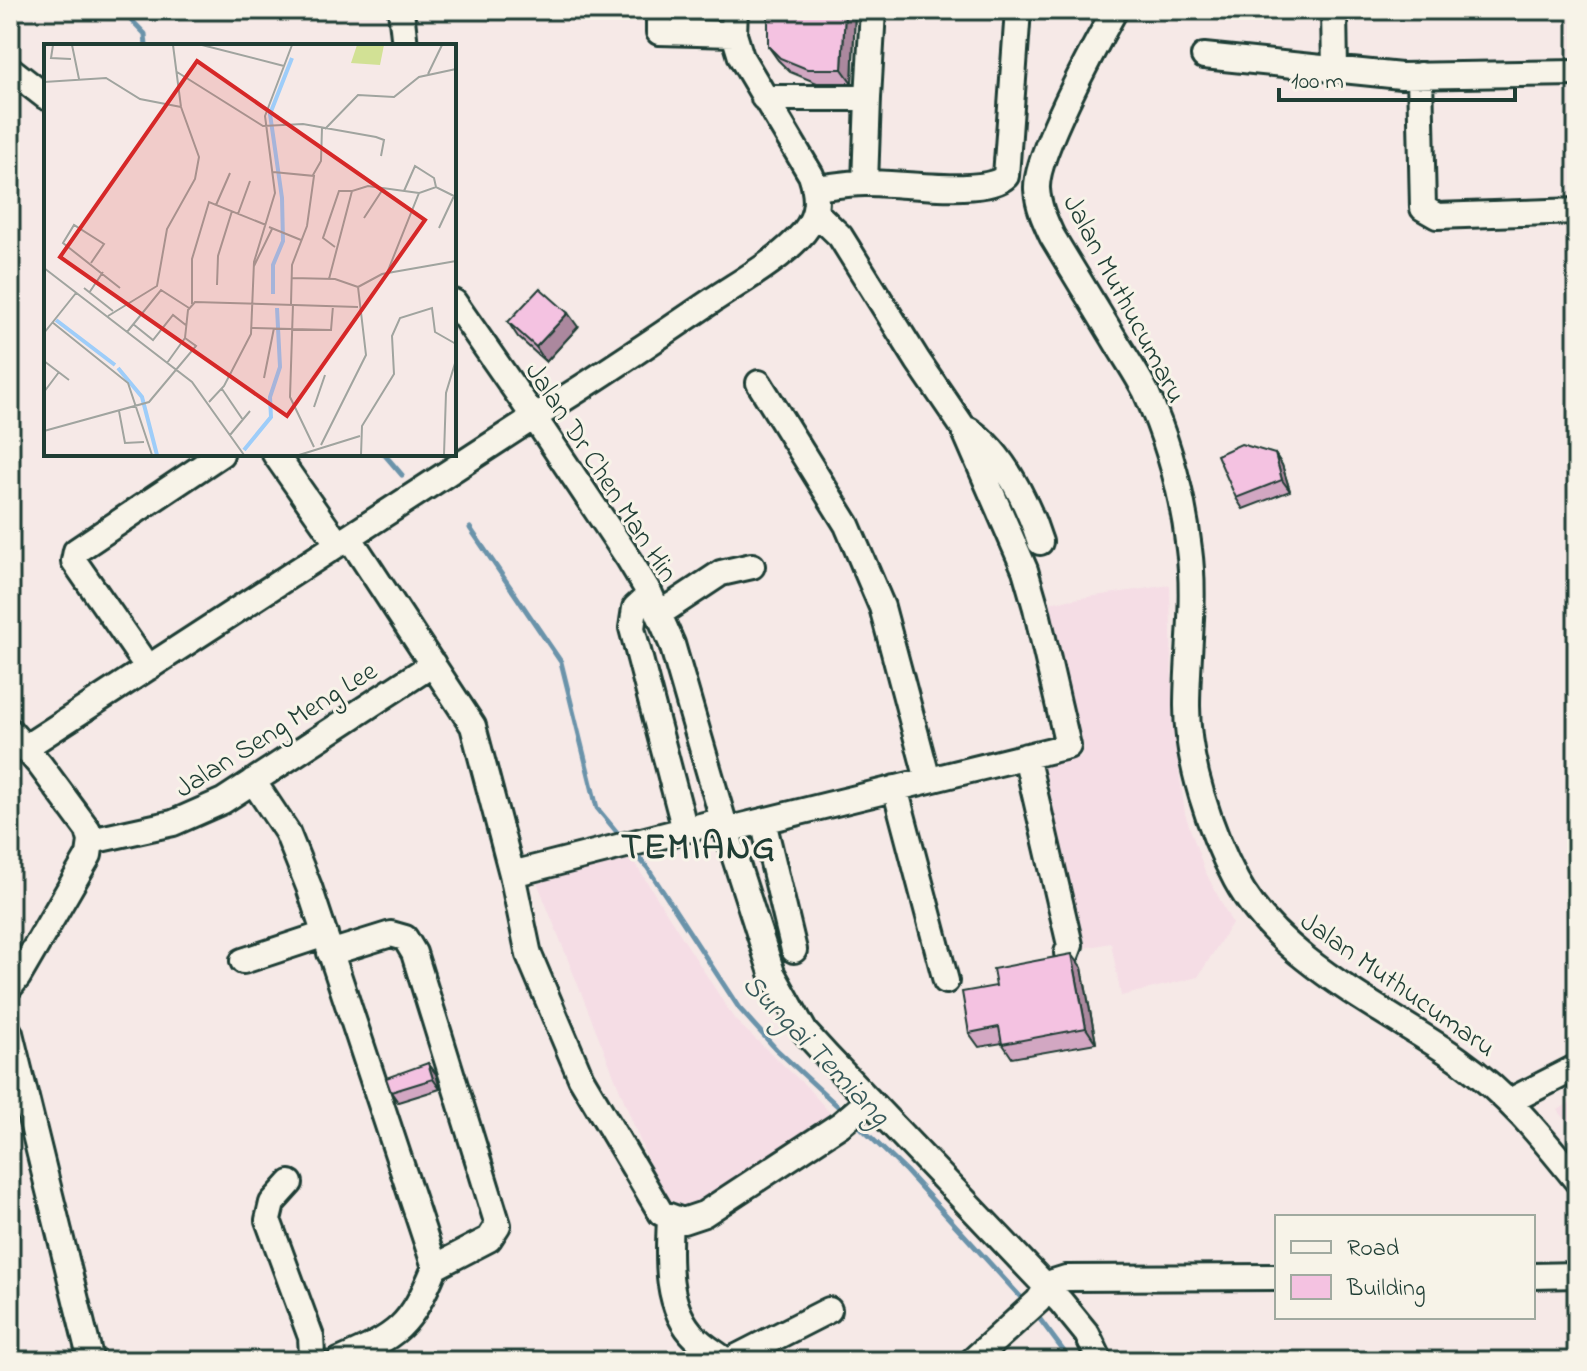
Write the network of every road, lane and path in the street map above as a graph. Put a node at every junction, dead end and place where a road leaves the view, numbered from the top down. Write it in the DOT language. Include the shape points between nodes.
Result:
graph roads {
  1 [pos="401,10"];
  2 [pos="659,10"];
  3 [pos="873,10"];
  4 [pos="1018,10"];
  5 [pos="1115,10"];
  6 [pos="1334,10"];
  7 [pos="734,22"];
  8 [pos="405,44"];
  9 [pos="1204,56"];
  10 [pos="10,69"];
  11 [pos="1335,70"];
  12 [pos="1577,73"];
  13 [pos="1420,75"];
  14 [pos="44,95"];
  15 [pos="764,98"];
  16 [pos="868,98"];
  17 [pos="865,183"];
  18 [pos="815,188"];
  19 [pos="1577,211"];
  20 [pos="815,212"];
  21 [pos="456,305"];
  22 [pos="508,380"];
  23 [pos="759,383"];
  24 [pos="581,389"];
  25 [pos="534,417"];
  26 [pos="963,427"];
  27 [pos="218,456"];
  28 [pos="277,456"];
  29 [pos="563,460"];
  30 [pos="344,541"];
  31 [pos="1040,542"];
  32 [pos="752,566"];
  33 [pos="654,604"];
  34 [pos="433,664"];
  35 [pos="148,668"];
  36 [pos="18,739"];
  37 [pos="1026,756"];
  38 [pos="928,780"];
  39 [pos="253,781"];
  40 [pos="895,788"];
  41 [pos="763,821"];
  42 [pos="725,825"];
  43 [pos="685,830"];
  44 [pos="91,841"];
  45 [pos="512,874"];
  46 [pos="327,944"];
  47 [pos="794,950"];
  48 [pos="1067,953"];
  49 [pos="243,961"];
  50 [pos="946,981"];
  51 [pos="10,987"];
  52 [pos="10,1033"];
  53 [pos="1577,1067"];
  54 [pos="1510,1101"];
  55 [pos="856,1111"];
  56 [pos="1577,1181"];
  57 [pos="290,1183"];
  58 [pos="670,1219"];
  59 [pos="435,1267"];
  60 [pos="1577,1275"];
  61 [pos="1535,1276"];
  62 [pos="1275,1277"];
  63 [pos="1035,1302"];
  64 [pos="829,1310"];
  65 [pos="91,1361"];
  66 [pos="308,1361"];
  67 [pos="339,1361"];
  68 [pos="727,1361"];
  69 [pos="972,1361"];
  70 [pos="1100,1361"];
  1 -- 8 [label="street"];
  2 -- 7 [label="street" via="659,32"];
  3 -- 16 [label="street"];
  4 -- 17 [label="street" via="1006,176 989,186"];
  5 -- 54 [label="street, Jalan Muthucumaru" via="1043,156 1037,187 1052,236 1144,389 1178,482 1190,551 1187,710 1206,809 1236,880 1265,923 1302,957 1460,1061"];
  6 -- 11 [label="street"];
  7 -- 15 [label="street" via="741,57"];
  9 -- 11 [label="street"];
  10 -- 14 [label="street"];
  11 -- 13 [label="street"];
  12 -- 13 [label="street"];
  13 -- 19 [label="street" via="1423,208 1437,216"];
  15 -- 16 [label="street"];
  15 -- 18 [label="street"];
  16 -- 17 [label="street"];
  17 -- 18 [label="street"];
  18 -- 20 [label="street"];
  20 -- 24 [label="street" via="805,231 762,267"];
  20 -- 26 [label="street" via="840,236"];
  21 -- 22 [label="street, Jalan Dr Chen Man Hin"];
  22 -- 24 [label="street" via="538,396"];
  22 -- 25 [label="street, Jalan Dr Chen Man Hin"];
  23 -- 38 [label="street" via="847,525 882,607"];
  24 -- 25 [label="street"];
  24 -- 29 [label="street" via="562,422"];
  25 -- 29 [label="street, Jalan Dr Chen Man Hin"];
  25 -- 30 [label="street"];
  26 -- 31 [label="street" via="997,458 1030,511"];
  26 -- 37 [label="street" via="1025,570 1068,746"];
  27 -- 35 [label="street" via="76,551 74,561"];
  28 -- 30 [label="street"];
  29 -- 33 [label="street, Jalan Dr Chen Man Hin"];
  30 -- 34 [label="street"];
  30 -- 35 [label="street"];
  32 -- 33 [label="street" via="721,573"];
  33 -- 42 [label="street, Jalan Dr Chen Man Hin" via="672,644"];
  33 -- 43 [label="street" via="635,608 632,628"];
  34 -- 39 [label="street, Jalan Seng Meng Lee"];
  34 -- 45 [label="street" via="473,726"];
  35 -- 36 [label="street"];
  36 -- 44 [label="street"];
  37 -- 38 [label="street"];
  37 -- 48 [label="street" via="1070,945"];
  38 -- 40 [label="street"];
  39 -- 44 [label="street, Jalan Seng Meng Lee" via="186,819"];
  39 -- 46 [label="street" via="287,832"];
  40 -- 41 [label="street"];
  40 -- 50 [label="street"];
  41 -- 42 [label="street"];
  41 -- 47 [label="street"];
  42 -- 43 [label="street"];
  42 -- 55 [label="street, Jalan Dr Chen Man Hin" via="772,973"];
  43 -- 45 [label="street"];
  44 -- 51 [label="street" via="89,855"];
  45 -- 58 [label="street" via="529,955 581,1078 661,1213"];
  46 -- 49 [label="street"];
  46 -- 59 [label="street"];
  46 -- 59 [label="street" via="391,934 405,938 414,953 498,1225 489,1239"];
  52 -- 65 [label="street"];
  53 -- 54 [label="street"];
  54 -- 56 [label="street, Jalan Muthucumaru"];
  55 -- 58 [label="street" via="704,1214"];
  55 -- 63 [label="street, Jalan Dr Chen Man Hin"];
  57 -- 66 [label="street" via="272,1203 268,1220 311,1337"];
  58 -- 68 [label="street" via="670,1284 678,1309 693,1336"];
  59 -- 67 [label="street" via="407,1323"];
  60 -- 61 [label="street"];
  62 -- 63 [label="street" via="1066,1278"];
  63 -- 69 [label="street"];
  63 -- 70 [label="street, Jalan Dr Chen Man Hin" via="1087,1334"];
  64 -- 68 [label="street"];
}
